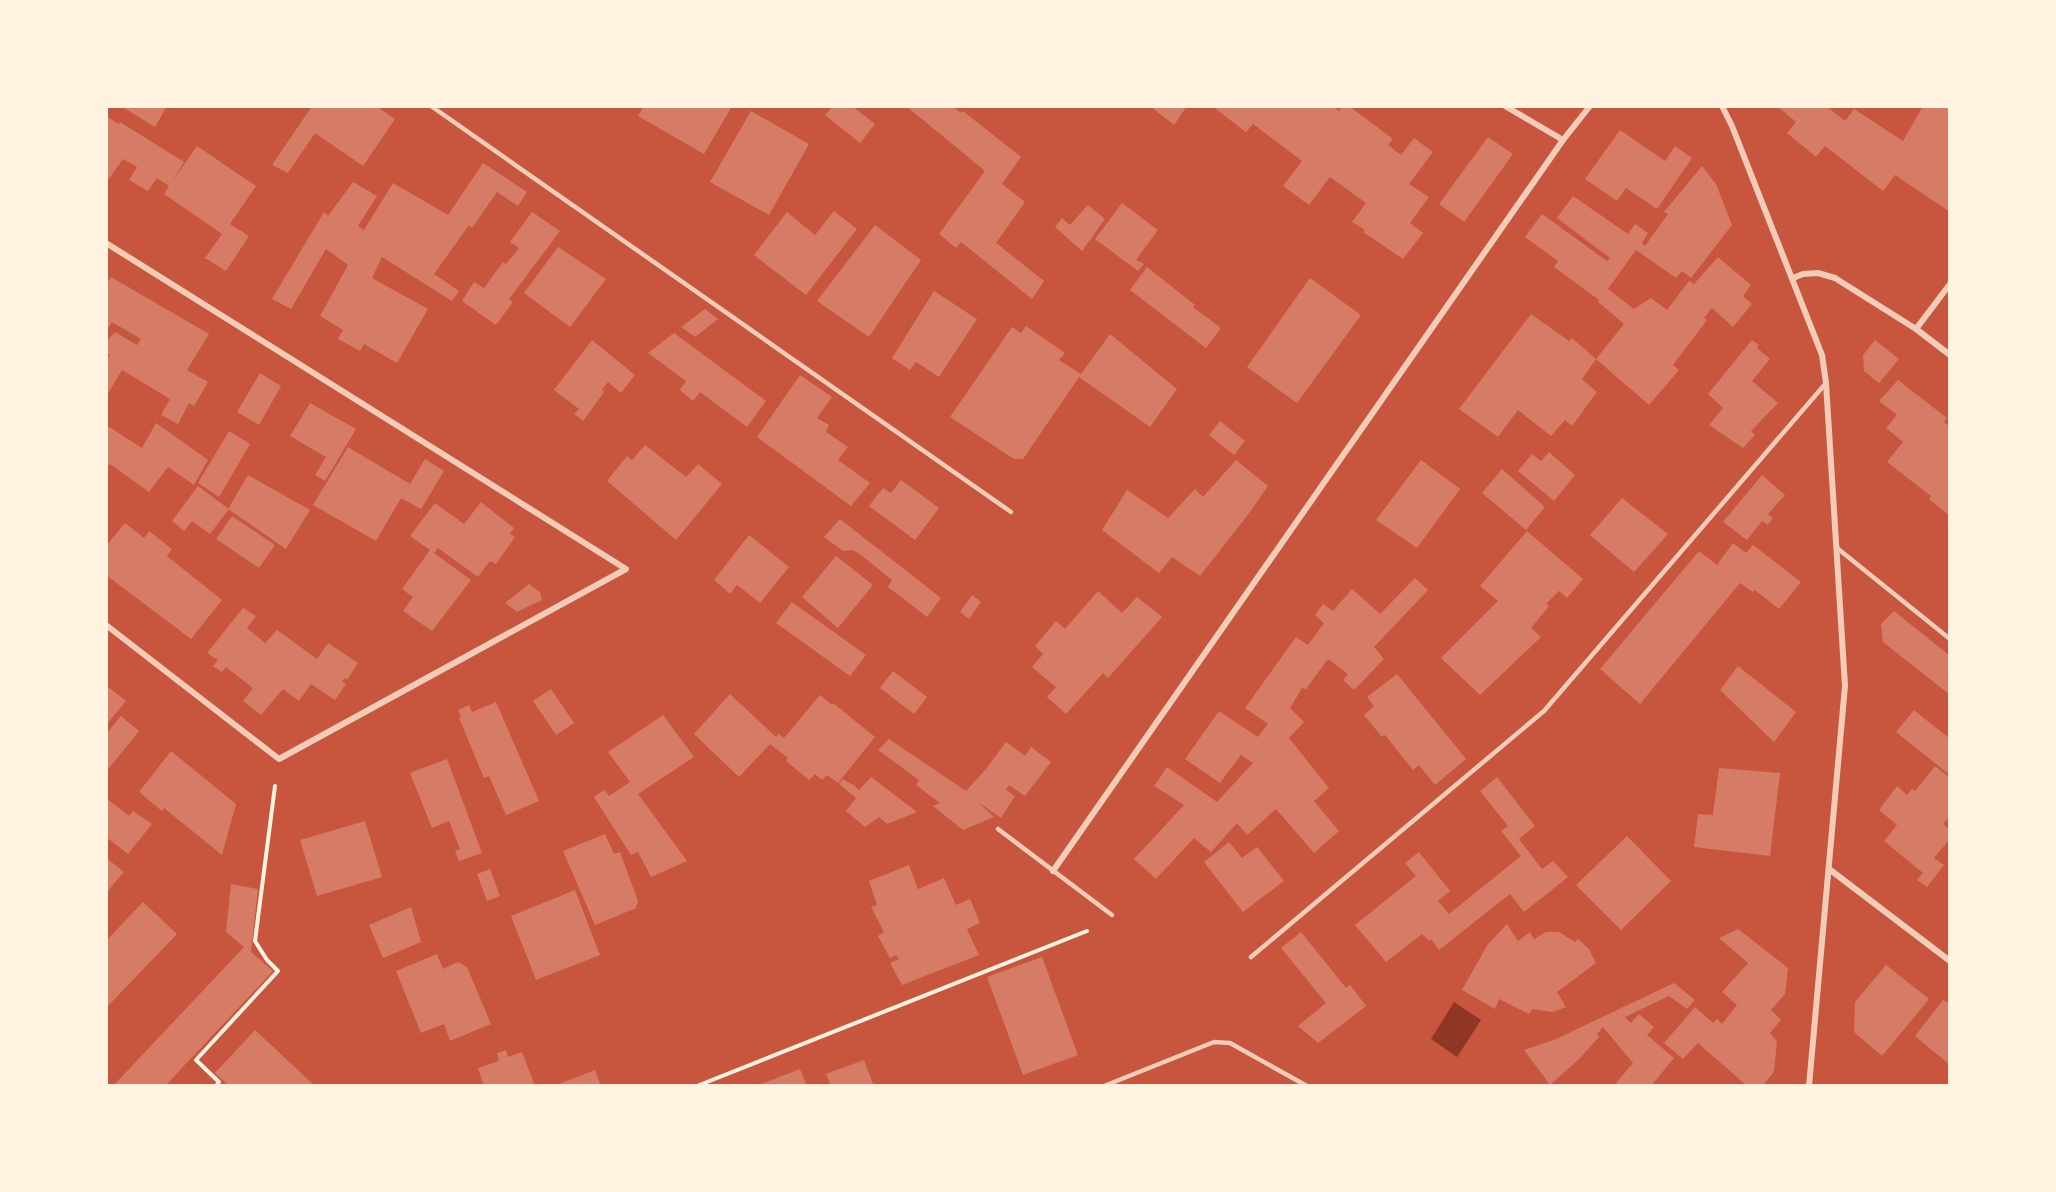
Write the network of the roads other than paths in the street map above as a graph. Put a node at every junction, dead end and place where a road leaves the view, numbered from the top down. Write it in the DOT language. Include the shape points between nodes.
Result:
graph roads {
  1 [pos="431,106"];
  2 [pos="1505,106"];
  3 [pos="1590,106"];
  4 [pos="1722,106"];
  5 [pos="1563,140"];
  6 [pos="106,243"];
  7 [pos="1792,278"];
  8 [pos="1950,284"];
  9 [pos="1916,329"];
  10 [pos="1950,355"];
  11 [pos="1826,383"];
  12 [pos="1011,513"];
  13 [pos="1837,548"];
  14 [pos="106,625"];
  15 [pos="1950,639"];
  16 [pos="998,829"];
  17 [pos="1829,869"];
  18 [pos="1053,871"];
  19 [pos="1112,915"];
  20 [pos="1251,957"];
  21 [pos="1950,961"];
  22 [pos="1104,1086"];
  23 [pos="1307,1086"];
  24 [pos="1809,1086"];
  1 -- 12 [label="lane"];
  2 -- 5 [label="street"];
  3 -- 5 [label="street"];
  4 -- 7 [label="street"];
  5 -- 18 [label="street"];
  6 -- 14 [label="street" via="626,569 279,759"];
  7 -- 9 [label="street" via="1818,273 1835,278"];
  7 -- 11 [label="street" via="1822,355"];
  8 -- 9 [label="street"];
  9 -- 10 [label="street"];
  11 -- 13 [label="street"];
  11 -- 20 [label="lane" via="1544,711"];
  13 -- 15 [label="lane"];
  13 -- 17 [label="street" via="1845,686"];
  16 -- 18 [label="lane"];
  17 -- 21 [label="street"];
  17 -- 24 [label="street"];
  18 -- 19 [label="lane"];
  22 -- 23 [label="lane" via="1214,1042 1230,1043"];
}
